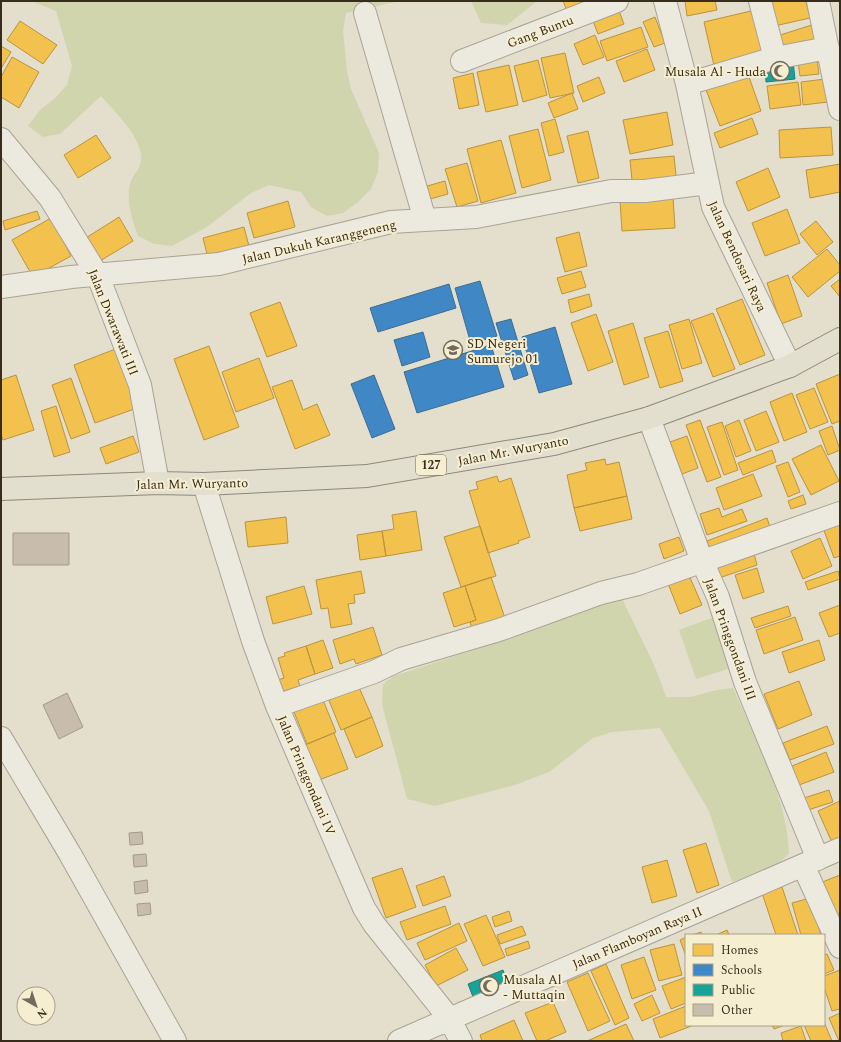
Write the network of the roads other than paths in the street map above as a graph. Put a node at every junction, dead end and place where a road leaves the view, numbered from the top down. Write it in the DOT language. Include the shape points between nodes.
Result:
graph roads {
  1 [pos="617,1"];
  2 [pos="665,1"];
  3 [pos="760,1"];
  4 [pos="818,1"];
  5 [pos="365,13"];
  6 [pos="828,48"];
  7 [pos="775,58"];
  8 [pos="462,61"];
  9 [pos="687,84"];
  10 [pos="840,109"];
  11 [pos="1,139"];
  12 [pos="708,183"];
  13 [pos="425,220"];
  14 [pos="98,276"];
  15 [pos="1,287"];
  16 [pos="840,339"];
  17 [pos="790,366"];
  18 [pos="649,418"];
  19 [pos="158,483"];
  20 [pos="204,484"];
  21 [pos="1,489"];
  22 [pos="840,513"];
  23 [pos="702,561"];
  24 [pos="277,706"];
  25 [pos="1,738"];
  26 [pos="840,849"];
  27 [pos="810,862"];
  28 [pos="840,947"];
  29 [pos="449,1018"];
  30 [pos="175,1041"];
  31 [pos="399,1041"];
  32 [pos="461,1041"];
  1 -- 8 [label="street, Gang Buntu"];
  2 -- 9 [label="street, Jalan Bendosari Raya"];
  3 -- 7 [label="street"];
  4 -- 6 [label="street"];
  5 -- 13 [label="street"];
  6 -- 7 [label="street"];
  6 -- 10 [label="street"];
  7 -- 9 [label="street"];
  9 -- 12 [label="street, Jalan Bendosari Raya"];
  11 -- 14 [label="street, Jalan Dwarawati III" via="50,198"];
  12 -- 13 [label="street, Jalan Dukuh Karanggeneng" via="645,191 611,191 476,216"];
  12 -- 17 [label="street, Jalan Bendosari Raya" via="713,207"];
  13 -- 14 [label="street, Jalan Dukuh Karanggeneng" via="391,222 219,264"];
  14 -- 15 [label="street, Jalan Dukuh Karanggeneng"];
  14 -- 19 [label="street, Jalan Dwarawati III" via="140,385"];
  16 -- 17 [label="main road, Jalan Mr. Wuryanto / 127"];
  17 -- 18 [label="main road, Jalan Mr. Wuryanto / 127"];
  18 -- 20 [label="main road, Jalan Mr. Wuryanto / 127" via="554,444 367,476"];
  18 -- 23 [label="street, Jalan Pringgondani III"];
  19 -- 20 [label="main road, Jalan Mr. Wuryanto / 127"];
  19 -- 21 [label="main road, Jalan Mr. Wuryanto / 127"];
  20 -- 24 [label="street, Jalan Pringgondani IV" via="253,641"];
  22 -- 23 [label="street"];
  23 -- 24 [label="street" via="638,584 601,593 500,630 402,660"];
  23 -- 27 [label="street, Jalan Pringgondani III" via="718,597 745,682"];
  24 -- 29 [label="street, Jalan Pringgondani IV" via="364,908"];
  25 -- 30 [label="street" via="70,854"];
  26 -- 27 [label="street, Jalan Flamboyan Raya II"];
  27 -- 28 [label="street, Jalan Pringgondani III"];
  27 -- 29 [label="street, Jalan Flamboyan Raya II"];
  29 -- 31 [label="street, Jalan Flamboyan Raya II"];
  29 -- 32 [label="street, Jalan Pringgondani IV"];
}
